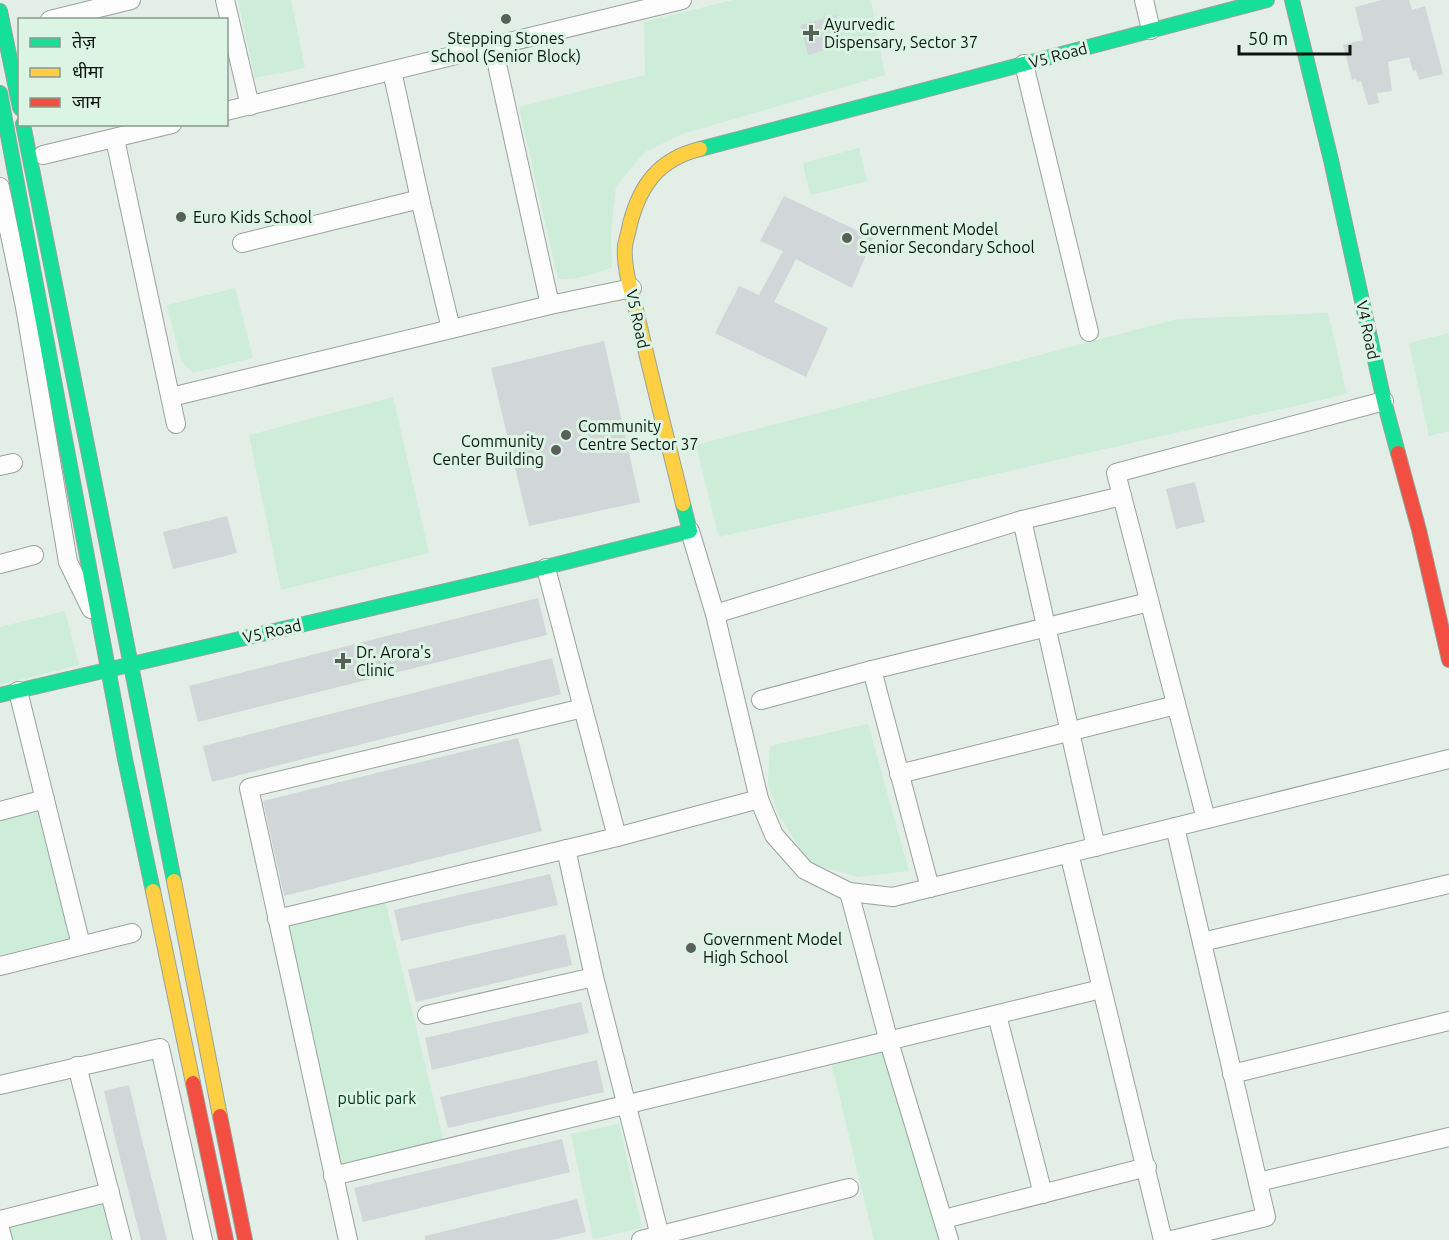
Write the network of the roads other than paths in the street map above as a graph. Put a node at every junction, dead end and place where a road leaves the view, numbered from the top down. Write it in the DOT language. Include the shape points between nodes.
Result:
graph roads {
  1 [pos="132,0"];
  2 [pos="225,0"];
  3 [pos="682,0"];
  4 [pos="1144,0"];
  5 [pos="1267,0"];
  6 [pos="1292,0"];
  7 [pos="654,3"];
  8 [pos="0,11"];
  9 [pos="58,18"];
  10 [pos="1151,30"];
  11 [pos="493,46"];
  12 [pos="1024,64"];
  13 [pos="392,71"];
  14 [pos="0,93"];
  15 [pos="18,98"];
  16 [pos="250,106"];
  17 [pos="228,111"];
  18 [pos="23,126"];
  19 [pos="164,126"];
  20 [pos="115,138"];
  21 [pos="43,155"];
  22 [pos="0,187"];
  23 [pos="420,199"];
  24 [pos="242,243"];
  25 [pos="632,288"];
  26 [pos="550,305"];
  27 [pos="451,329"];
  28 [pos="1089,332"];
  29 [pos="171,397"];
  30 [pos="1384,402"];
  31 [pos="176,424"];
  32 [pos="1122,496"];
  33 [pos="1022,520"];
  34 [pos="690,531"];
  35 [pos="34,555"];
  36 [pos="0,564"];
  37 [pos="546,568"];
  38 [pos="1149,602"];
  39 [pos="715,614"];
  40 [pos="1046,627"];
  41 [pos="102,632"];
  42 [pos="1449,660"];
  43 [pos="131,663"];
  44 [pos="109,668"];
  45 [pos="872,670"];
  46 [pos="18,691"];
  47 [pos="0,696"];
  48 [pos="761,700"];
  49 [pos="1176,705"];
  50 [pos="583,708"];
  51 [pos="1070,731"];
  52 [pos="1449,759"];
  53 [pos="899,774"];
  54 [pos="45,799"];
  55 [pos="759,799"];
  56 [pos="0,811"];
  57 [pos="1206,819"];
  58 [pos="1175,827"];
  59 [pos="617,837"];
  60 [pos="1096,847"];
  61 [pos="566,849"];
  62 [pos="1069,854"];
  63 [pos="1449,884"];
  64 [pos="930,888"];
  65 [pos="849,892"];
  66 [pos="277,919"];
  67 [pos="132,933"];
  68 [pos="1202,942"];
  69 [pos="81,945"];
  70 [pos="0,966"];
  71 [pos="594,977"];
  72 [pos="1101,989"];
  73 [pos="427,1015"];
  74 [pos="997,1015"];
  75 [pos="1449,1021"];
  76 [pos="889,1041"];
  77 [pos="77,1066"];
  78 [pos="1232,1074"];
  79 [pos="0,1084"];
  80 [pos="626,1105"];
  81 [pos="1449,1137"];
  82 [pos="1147,1167"];
  83 [pos="333,1176"];
  84 [pos="1258,1182"];
  85 [pos="849,1188"];
  86 [pos="110,1192"];
  87 [pos="1043,1194"];
  88 [pos="944,1219"];
  89 [pos="0,1220"];
  90 [pos="0,1228"];
  91 [pos="660,1238"];
  92 [pos="3,1240"];
  93 [pos="122,1240"];
  94 [pos="203,1240"];
  95 [pos="226,1240"];
  96 [pos="245,1240"];
  97 [pos="348,1240"];
  98 [pos="641,1240"];
  99 [pos="949,1240"];
  100 [pos="1163,1240"];
  101 [pos="1172,1240"];
  1 -- 9 [label="street"];
  2 -- 16 [label="street"];
  3 -- 7 [label="street"];
  4 -- 10 [label="street"];
  5 -- 10 [label="street, V5 Road"];
  6 -- 30 [label="street, V4 Road"];
  7 -- 11 [label="street"];
  8 -- 15 [label="street"];
  10 -- 12 [label="street, V5 Road"];
  11 -- 13 [label="street"];
  11 -- 26 [label="street"];
  12 -- 25 [label="street, V5 Road" via="683,153 661,167 644,187 635,206 625,246"];
  12 -- 28 [label="street"];
  13 -- 16 [label="street"];
  13 -- 23 [label="street"];
  14 -- 41 [label="street"];
  16 -- 17 [label="street"];
  18 -- 43 [label="street"];
  19 -- 20 [label="street"];
  20 -- 21 [label="street"];
  20 -- 29 [label="street"];
  22 -- 41 [label="street" via="25,307 68,562"];
  23 -- 24 [label="street"];
  23 -- 27 [label="street"];
  25 -- 26 [label="street"];
  25 -- 34 [label="street, V5 Road"];
  26 -- 27 [label="street"];
  27 -- 29 [label="street"];
  29 -- 31 [label="street"];
  30 -- 32 [label="street" via="1116,473"];
  30 -- 42 [label="street, V4 Road"];
  32 -- 33 [label="street"];
  32 -- 38 [label="street"];
  33 -- 39 [label="street"];
  33 -- 40 [label="street"];
  34 -- 37 [label="street, V5 Road"];
  34 -- 39 [label="street"];
  35 -- 36 [label="street"];
  37 -- 43 [label="street, V5 Road"];
  37 -- 50 [label="street"];
  38 -- 40 [label="street"];
  38 -- 49 [label="street"];
  39 -- 55 [label="street"];
  40 -- 45 [label="street"];
  40 -- 51 [label="street"];
  41 -- 44 [label="street"];
  43 -- 44 [label="street, V5 Road"];
  43 -- 96 [label="street"];
  44 -- 46 [label="street, V5 Road"];
  44 -- 95 [label="street"];
  45 -- 48 [label="street"];
  45 -- 53 [label="street"];
  46 -- 47 [label="street, V5 Road"];
  46 -- 54 [label="street"];
  49 -- 51 [label="street"];
  49 -- 57 [label="street"];
  50 -- 59 [label="street"];
  50 -- 66 [label="street" via="249,788"];
  51 -- 53 [label="street"];
  51 -- 60 [label="street"];
  52 -- 57 [label="street"];
  53 -- 64 [label="street"];
  54 -- 56 [label="street"];
  54 -- 69 [label="street"];
  55 -- 59 [label="street"];
  55 -- 65 [label="street" via="774,835 805,870"];
  57 -- 58 [label="street"];
  58 -- 60 [label="street"];
  58 -- 68 [label="street"];
  59 -- 61 [label="street"];
  60 -- 62 [label="street"];
  61 -- 66 [label="street"];
  61 -- 71 [label="street"];
  62 -- 64 [label="street"];
  62 -- 72 [label="street"];
  63 -- 68 [label="street"];
  64 -- 65 [label="street" via="893,897"];
  65 -- 76 [label="street"];
  66 -- 83 [label="street"];
  67 -- 69 [label="street"];
  68 -- 78 [label="street"];
  69 -- 70 [label="street"];
  71 -- 73 [label="street"];
  71 -- 80 [label="street"];
  72 -- 74 [label="street"];
  72 -- 82 [label="street"];
  74 -- 76 [label="street"];
  74 -- 87 [label="street"];
  75 -- 78 [label="street"];
  76 -- 80 [label="street"];
  76 -- 88 [label="street"];
  77 -- 79 [label="street"];
  77 -- 86 [label="street"];
  77 -- 94 [label="street" via="160,1048"];
  78 -- 84 [label="street"];
  80 -- 83 [label="street"];
  80 -- 91 [label="street"];
  81 -- 84 [label="street"];
  82 -- 87 [label="street"];
  82 -- 100 [label="street"];
  83 -- 97 [label="street"];
  84 -- 101 [label="street" via="1266,1216"];
  85 -- 91 [label="street"];
  86 -- 89 [label="street"];
  86 -- 93 [label="street"];
  87 -- 88 [label="street"];
  88 -- 99 [label="street"];
  90 -- 92 [label="street"];
  91 -- 98 [label="street"];
}
